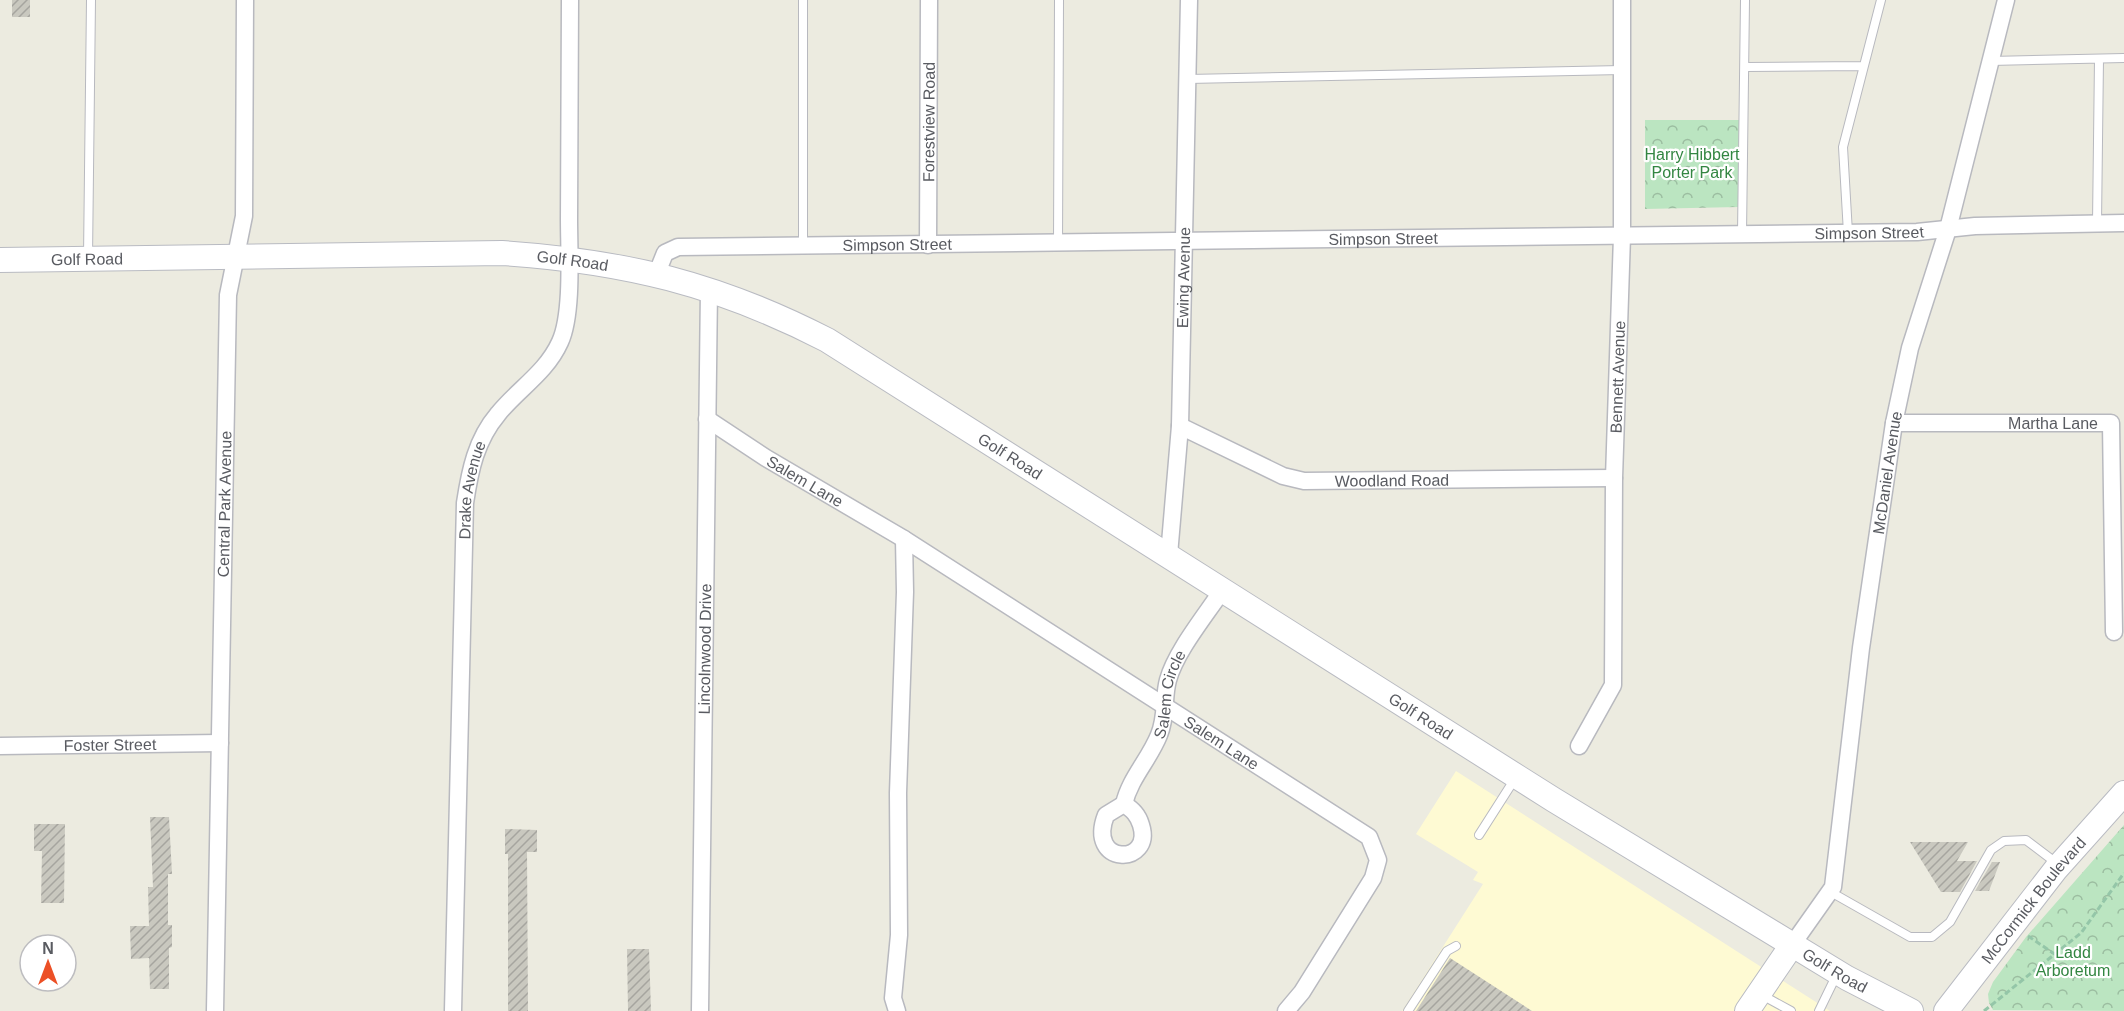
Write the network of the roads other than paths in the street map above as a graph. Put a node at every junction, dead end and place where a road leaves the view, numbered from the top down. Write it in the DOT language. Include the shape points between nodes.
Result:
graph roads {
  1 [pos="91,0"];
  2 [pos="245,0"];
  3 [pos="570,0"];
  4 [pos="803,0"];
  5 [pos="929,0"];
  6 [pos="1059,0"];
  7 [pos="1189,0"];
  8 [pos="1622,0"];
  9 [pos="1745,0"];
  10 [pos="1881,0"];
  11 [pos="2006,0"];
  12 [pos="2124,58"];
  13 [pos="2099,59"];
  14 [pos="1990,61"];
  15 [pos="1863,66"];
  16 [pos="1744,67"];
  17 [pos="1622,70"];
  18 [pos="1188,79"];
  19 [pos="2097,223"];
  20 [pos="2124,223"];
  21 [pos="1948,229"];
  22 [pos="1848,233"];
  23 [pos="1742,234"];
  24 [pos="1622,236"];
  25 [pos="1186,243"];
  26 [pos="1058,244"];
  27 [pos="928,245"];
  28 [pos="803,246"];
  29 [pos="236,256"];
  30 [pos="569,257"];
  31 [pos="88,258"];
  32 [pos="0,260"];
  33 [pos="657,273"];
  34 [pos="709,290"];
  35 [pos="707,419"];
  36 [pos="1894,423"];
  37 [pos="1180,426"];
  38 [pos="1614,478"];
  39 [pos="904,539"];
  40 [pos="1169,555"];
  41 [pos="1223,589"];
  42 [pos="2114,632"];
  43 [pos="1166,706"];
  44 [pos="220,743"];
  45 [pos="0,746"];
  46 [pos="1579,746"];
  47 [pos="1516,776"];
  48 [pos="2124,793"];
  49 [pos="1124,804"];
  50 [pos="1479,835"];
  51 [pos="2060,865"];
  52 [pos="1829,891"];
  53 [pos="1792,945"];
  54 [pos="1456,946"];
  55 [pos="1838,972"];
  56 [pos="1875,1001"];
  57 [pos="1753,1002"];
  58 [pos="215,1011"];
  59 [pos="453,1011"];
  60 [pos="700,1011"];
  61 [pos="897,1011"];
  62 [pos="1286,1011"];
  63 [pos="1408,1011"];
  64 [pos="1790,1011"];
  65 [pos="1819,1011"];
  66 [pos="1911,1011"];
  67 [pos="1946,1011"];
  1 -- 31 [label="lane"];
  2 -- 29 [label="street, Central Park Avenue" via="244,216"];
  3 -- 30 [label="street, Drake Avenue"];
  4 -- 28 [label="lane"];
  5 -- 27 [label="street, Forestview Road"];
  6 -- 26 [label="lane"];
  7 -- 18 [label="street, Ewing Avenue"];
  8 -- 17 [label="street, Bennett Avenue"];
  9 -- 16 [label="lane"];
  10 -- 15 [label="lane"];
  11 -- 14 [label="street, McDaniel Avenue"];
  12 -- 13 [label="lane"];
  13 -- 14 [label="lane"];
  13 -- 19 [label="lane"];
  14 -- 21 [label="street, McDaniel Avenue"];
  15 -- 16 [label="lane"];
  15 -- 22 [label="lane" via="1843,147"];
  16 -- 23 [label="lane"];
  17 -- 18 [label="lane"];
  17 -- 24 [label="street, Bennett Avenue"];
  18 -- 25 [label="street, Ewing Avenue"];
  19 -- 20 [label="street, Simpson Street"];
  19 -- 21 [label="street, Simpson Street"];
  21 -- 22 [label="street, Simpson Street"];
  21 -- 36 [label="street, McDaniel Avenue" via="1910,348"];
  22 -- 23 [label="street, Simpson Street"];
  23 -- 24 [label="street, Simpson Street"];
  24 -- 25 [label="street, Simpson Street"];
  24 -- 38 [label="street, Bennett Avenue"];
  25 -- 26 [label="street, Simpson Street"];
  25 -- 37 [label="street, Ewing Avenue"];
  26 -- 27 [label="street, Simpson Street"];
  27 -- 28 [label="street, Simpson Street"];
  28 -- 33 [label="street, Simpson Street" via="678,247 665,253"];
  29 -- 30 [label="main road, Golf Road" via="502,253"];
  29 -- 31 [label="main road, Golf Road"];
  29 -- 44 [label="street, Central Park Avenue" via="228,294"];
  30 -- 33 [label="main road, Golf Road"];
  30 -- 59 [label="street, Drake Avenue" via="561,341 541,371 498,413 486,431 474,454 465,503"];
  31 -- 32 [label="main road, Golf Road"];
  33 -- 34 [label="main road, Golf Road"];
  34 -- 35 [label="street, Lincolnwood Drive"];
  34 -- 40 [label="main road, Golf Road" via="793,322 827,340"];
  35 -- 39 [label="street, Salem Lane" via="765,458"];
  35 -- 60 [label="street, Lincolnwood Drive"];
  36 -- 42 [label="street, Martha Lane" via="2111,423"];
  36 -- 52 [label="street, McDaniel Avenue" via="1861,648 1833,887"];
  37 -- 38 [label="street, Woodland Road" via="1283,476 1304,481"];
  37 -- 40 [label="street, Ewing Avenue"];
  38 -- 46 [label="street, Bennett Avenue" via="1613,685"];
  39 -- 43 [label="street, Salem Lane"];
  39 -- 61 [label="street" via="899,935 894,998"];
  40 -- 41 [label="main road, Golf Road"];
  41 -- 43 [label="street, Salem Circle" via="1172,668 1165,691"];
  41 -- 47 [label="main road, Golf Road"];
  43 -- 49 [label="street, Salem Circle" via="1154,746 1129,785"];
  43 -- 62 [label="street, Salem Lane" via="1359,830 1374,845 1378,860 1373,878"];
  44 -- 45 [label="street, Foster Street"];
  44 -- 58 [label="street, Central Park Avenue"];
  47 -- 50 [label="lane"];
  47 -- 53 [label="main road, Golf Road"];
  48 -- 51 [label="main road, McCormick Boulevard"];
  51 -- 52 [label="lane" via="2026,840 2004,841 1991,850 1950,922 1932,937 1910,937"];
  51 -- 67 [label="main road, McCormick Boulevard"];
  52 -- 53 [label="street, McDaniel Avenue"];
  53 -- 55 [label="main road, Golf Road"];
  53 -- 57 [label="main road"];
  54 -- 63 [label="lane" via="1447,951"];
  55 -- 56 [label="main road, Golf Road"];
  55 -- 65 [label="lane"];
  56 -- 66 [label="main road, Golf Road"];
  57 -- 64 [label="lane"];
}
